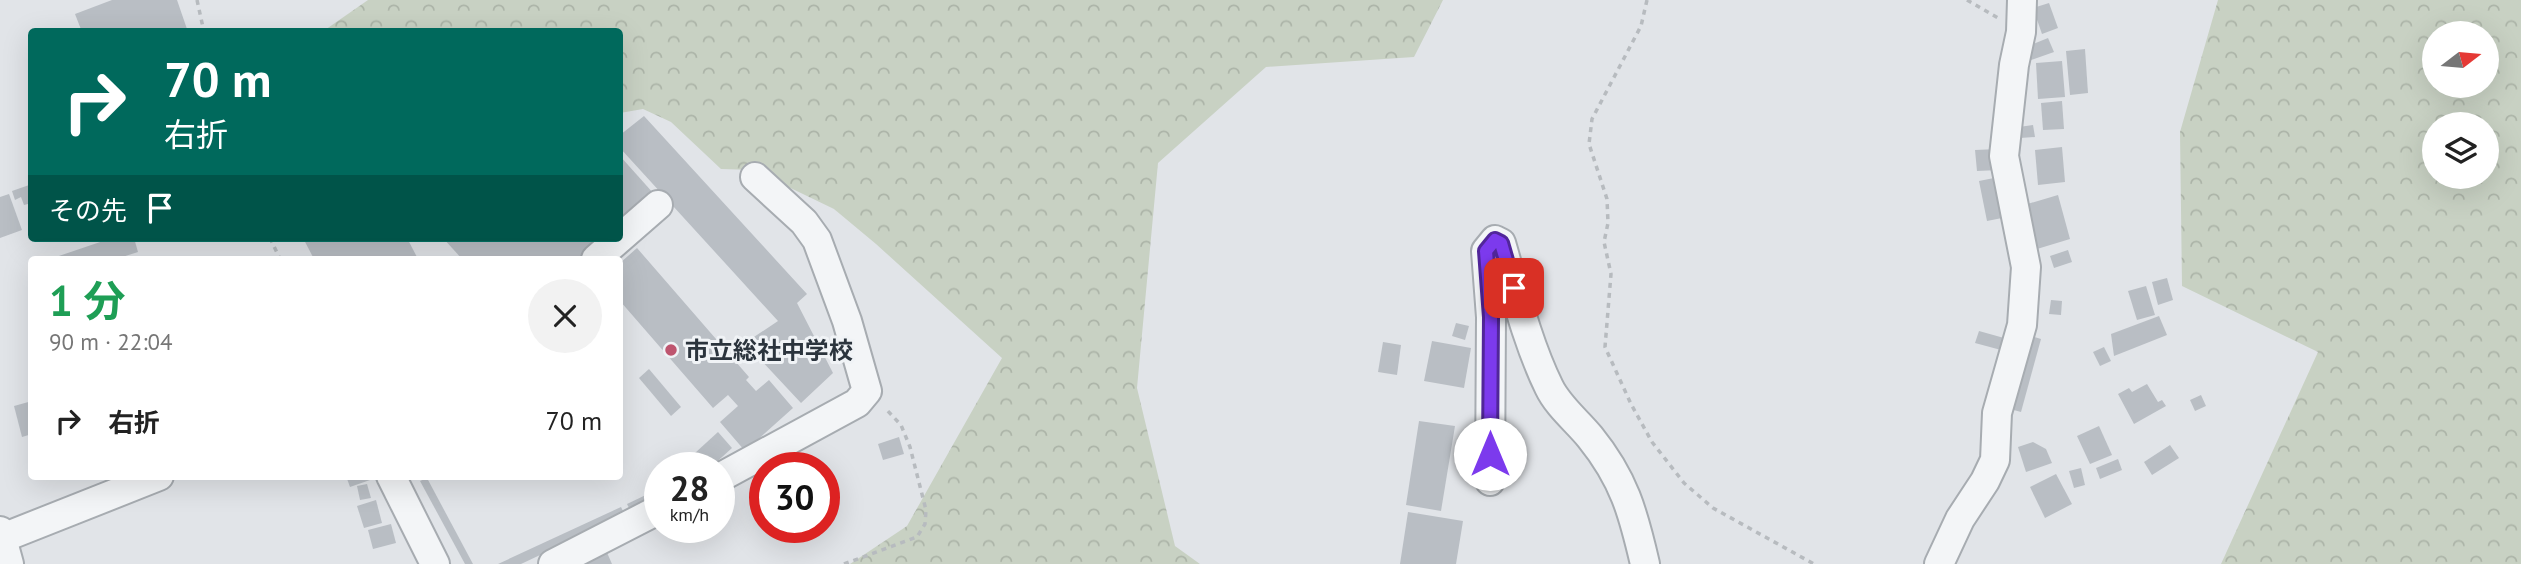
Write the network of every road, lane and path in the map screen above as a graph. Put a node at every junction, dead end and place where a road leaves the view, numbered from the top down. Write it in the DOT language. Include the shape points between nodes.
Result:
graph roads {
  1 [pos="197,0"];
  2 [pos="1647,0"];
  3 [pos="1967,0"];
  4 [pos="2022,0"];
  5 [pos="203,28"];
  6 [pos="2021,32"];
  7 [pos="755,177"];
  8 [pos="658,205"];
  9 [pos="623,235"];
  10 [pos="616,242"];
  11 [pos="599,256"];
  12 [pos="865,396"];
  13 [pos="735,469"];
  14 [pos="150,480"];
  15 [pos="393,480"];
  16 [pos="1490,481"];
  17 [pos="644,517"];
  18 [pos="3,543"];
  19 [pos="436,564"];
  20 [pos="554,564"];
  21 [pos="844,564"];
  22 [pos="1645,564"];
  23 [pos="1814,564"];
  24 [pos="1939,564"];
  1 -- 5 [label="path"];
  2 -- 23 [label="path" via="1641,26 1592,119 1588,144 1607,199 1604,242 1611,274 1605,347 1652,442 1684,482 1713,508"];
  3 -- 6 [label="path"];
  4 -- 6 [label="street"];
  6 -- 24 [label="street" via="2004,156 2026,267 2022,325 1997,412 1995,460"];
  7 -- 12 [label="street" via="817,240 847,321"];
  8 -- 9 [label="street"];
  10 -- 11 [label="street"];
  12 -- 13 [label="street"];
  12 -- 21 [label="path" via="888,410 901,425 926,510 925,524 917,537"];
  14 -- 18 [label="street"];
  15 -- 19 [label="street"];
  16 -- 22 [label="street" via="1491,317 1486,251 1495,240 1501,243 1527,333 1550,389 1618,475"];
  17 -- 20 [label="street"];
}
